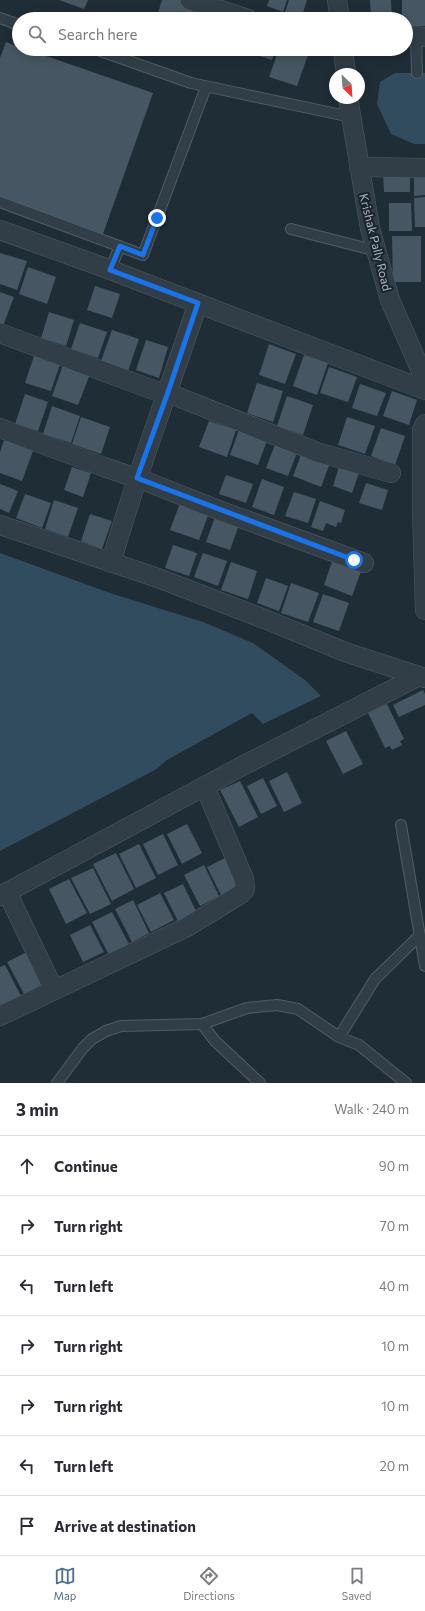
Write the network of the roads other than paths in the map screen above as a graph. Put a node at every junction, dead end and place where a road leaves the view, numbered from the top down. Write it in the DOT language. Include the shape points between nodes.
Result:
graph roads {
  1 [pos="190,0"];
  2 [pos="337,0"];
  3 [pos="227,12"];
  4 [pos="339,12"];
  5 [pos="0,18"];
  6 [pos="12,22"];
  7 [pos="416,37"];
  8 [pos="115,56"];
  9 [pos="343,56"];
  10 [pos="345,68"];
  11 [pos="416,73"];
  12 [pos="206,87"];
  13 [pos="349,104"];
  14 [pos="351,117"];
  15 [pos="359,166"];
  16 [pos="425,168"];
  17 [pos="0,202"];
  18 [pos="0,230"];
  19 [pos="291,230"];
  20 [pos="120,246"];
  21 [pos="377,251"];
  22 [pos="110,270"];
  23 [pos="198,303"];
  24 [pos="0,333"];
  25 [pos="425,380"];
  26 [pos="425,390"];
  27 [pos="167,395"];
  28 [pos="425,424"];
  29 [pos="0,428"];
  30 [pos="391,473"];
  31 [pos="137,478"];
  32 [pos="0,525"];
  33 [pos="111,563"];
  34 [pos="364,563"];
  35 [pos="425,610"];
  36 [pos="422,677"];
  37 [pos="205,787"];
  38 [pos="401,825"];
  39 [pos="4,894"];
  40 [pos="420,936"];
  41 [pos="425,966"];
  42 [pos="54,990"];
  43 [pos="0,1016"];
  44 [pos="202,1024"];
  45 [pos="340,1037"];
  46 [pos="57,1083"];
  47 [pos="260,1083"];
  48 [pos="406,1083"];
  1 -- 3 [label="street"];
  2 -- 4 [label="street"];
  5 -- 6 [label="lane"];
  7 -- 11 [label="lane"];
  8 -- 12 [label="lane"];
  9 -- 10 [label="street"];
  12 -- 14 [label="lane"];
  12 -- 20 [label="lane" via="143,255"];
  13 -- 14 [label="street, Krishak Pally Road"];
  14 -- 15 [label="street, Krishak Pally Road"];
  15 -- 16 [label="street"];
  15 -- 21 [label="street, Krishak Pally Road" via="370,228"];
  17 -- 20 [label="lane"];
  18 -- 22 [label="street"];
  19 -- 21 [label="lane"];
  20 -- 22 [label="lane"];
  21 -- 25 [label="street, Krishak Pally Road" via="390,300"];
  22 -- 23 [label="street"];
  23 -- 26 [label="street"];
  23 -- 27 [label="street"];
  24 -- 27 [label="street"];
  27 -- 30 [label="street" via="173,395 317,452"];
  27 -- 31 [label="street"];
  28 -- 35 [label="street" via="422,437"];
  29 -- 31 [label="street"];
  31 -- 33 [label="street"];
  31 -- 34 [label="street"];
  32 -- 33 [label="street"];
  33 -- 36 [label="street" via="158,578 345,652"];
  36 -- 37 [label="street" via="253,760"];
  37 -- 39 [label="street"];
  37 -- 42 [label="street" via="244,878 245,889 234,900 187,928"];
  38 -- 40 [label="lane"];
  39 -- 42 [label="street"];
  40 -- 41 [label="lane"];
  40 -- 45 [label="lane" via="375,979"];
  42 -- 43 [label="street"];
  44 -- 45 [label="lane" via="247,1008 277,1005 298,1009"];
  44 -- 46 [label="lane" via="121,1026 106,1031 83,1048"];
  44 -- 47 [label="lane" via="214,1041"];
  45 -- 48 [label="lane" via="359,1045"];
}
